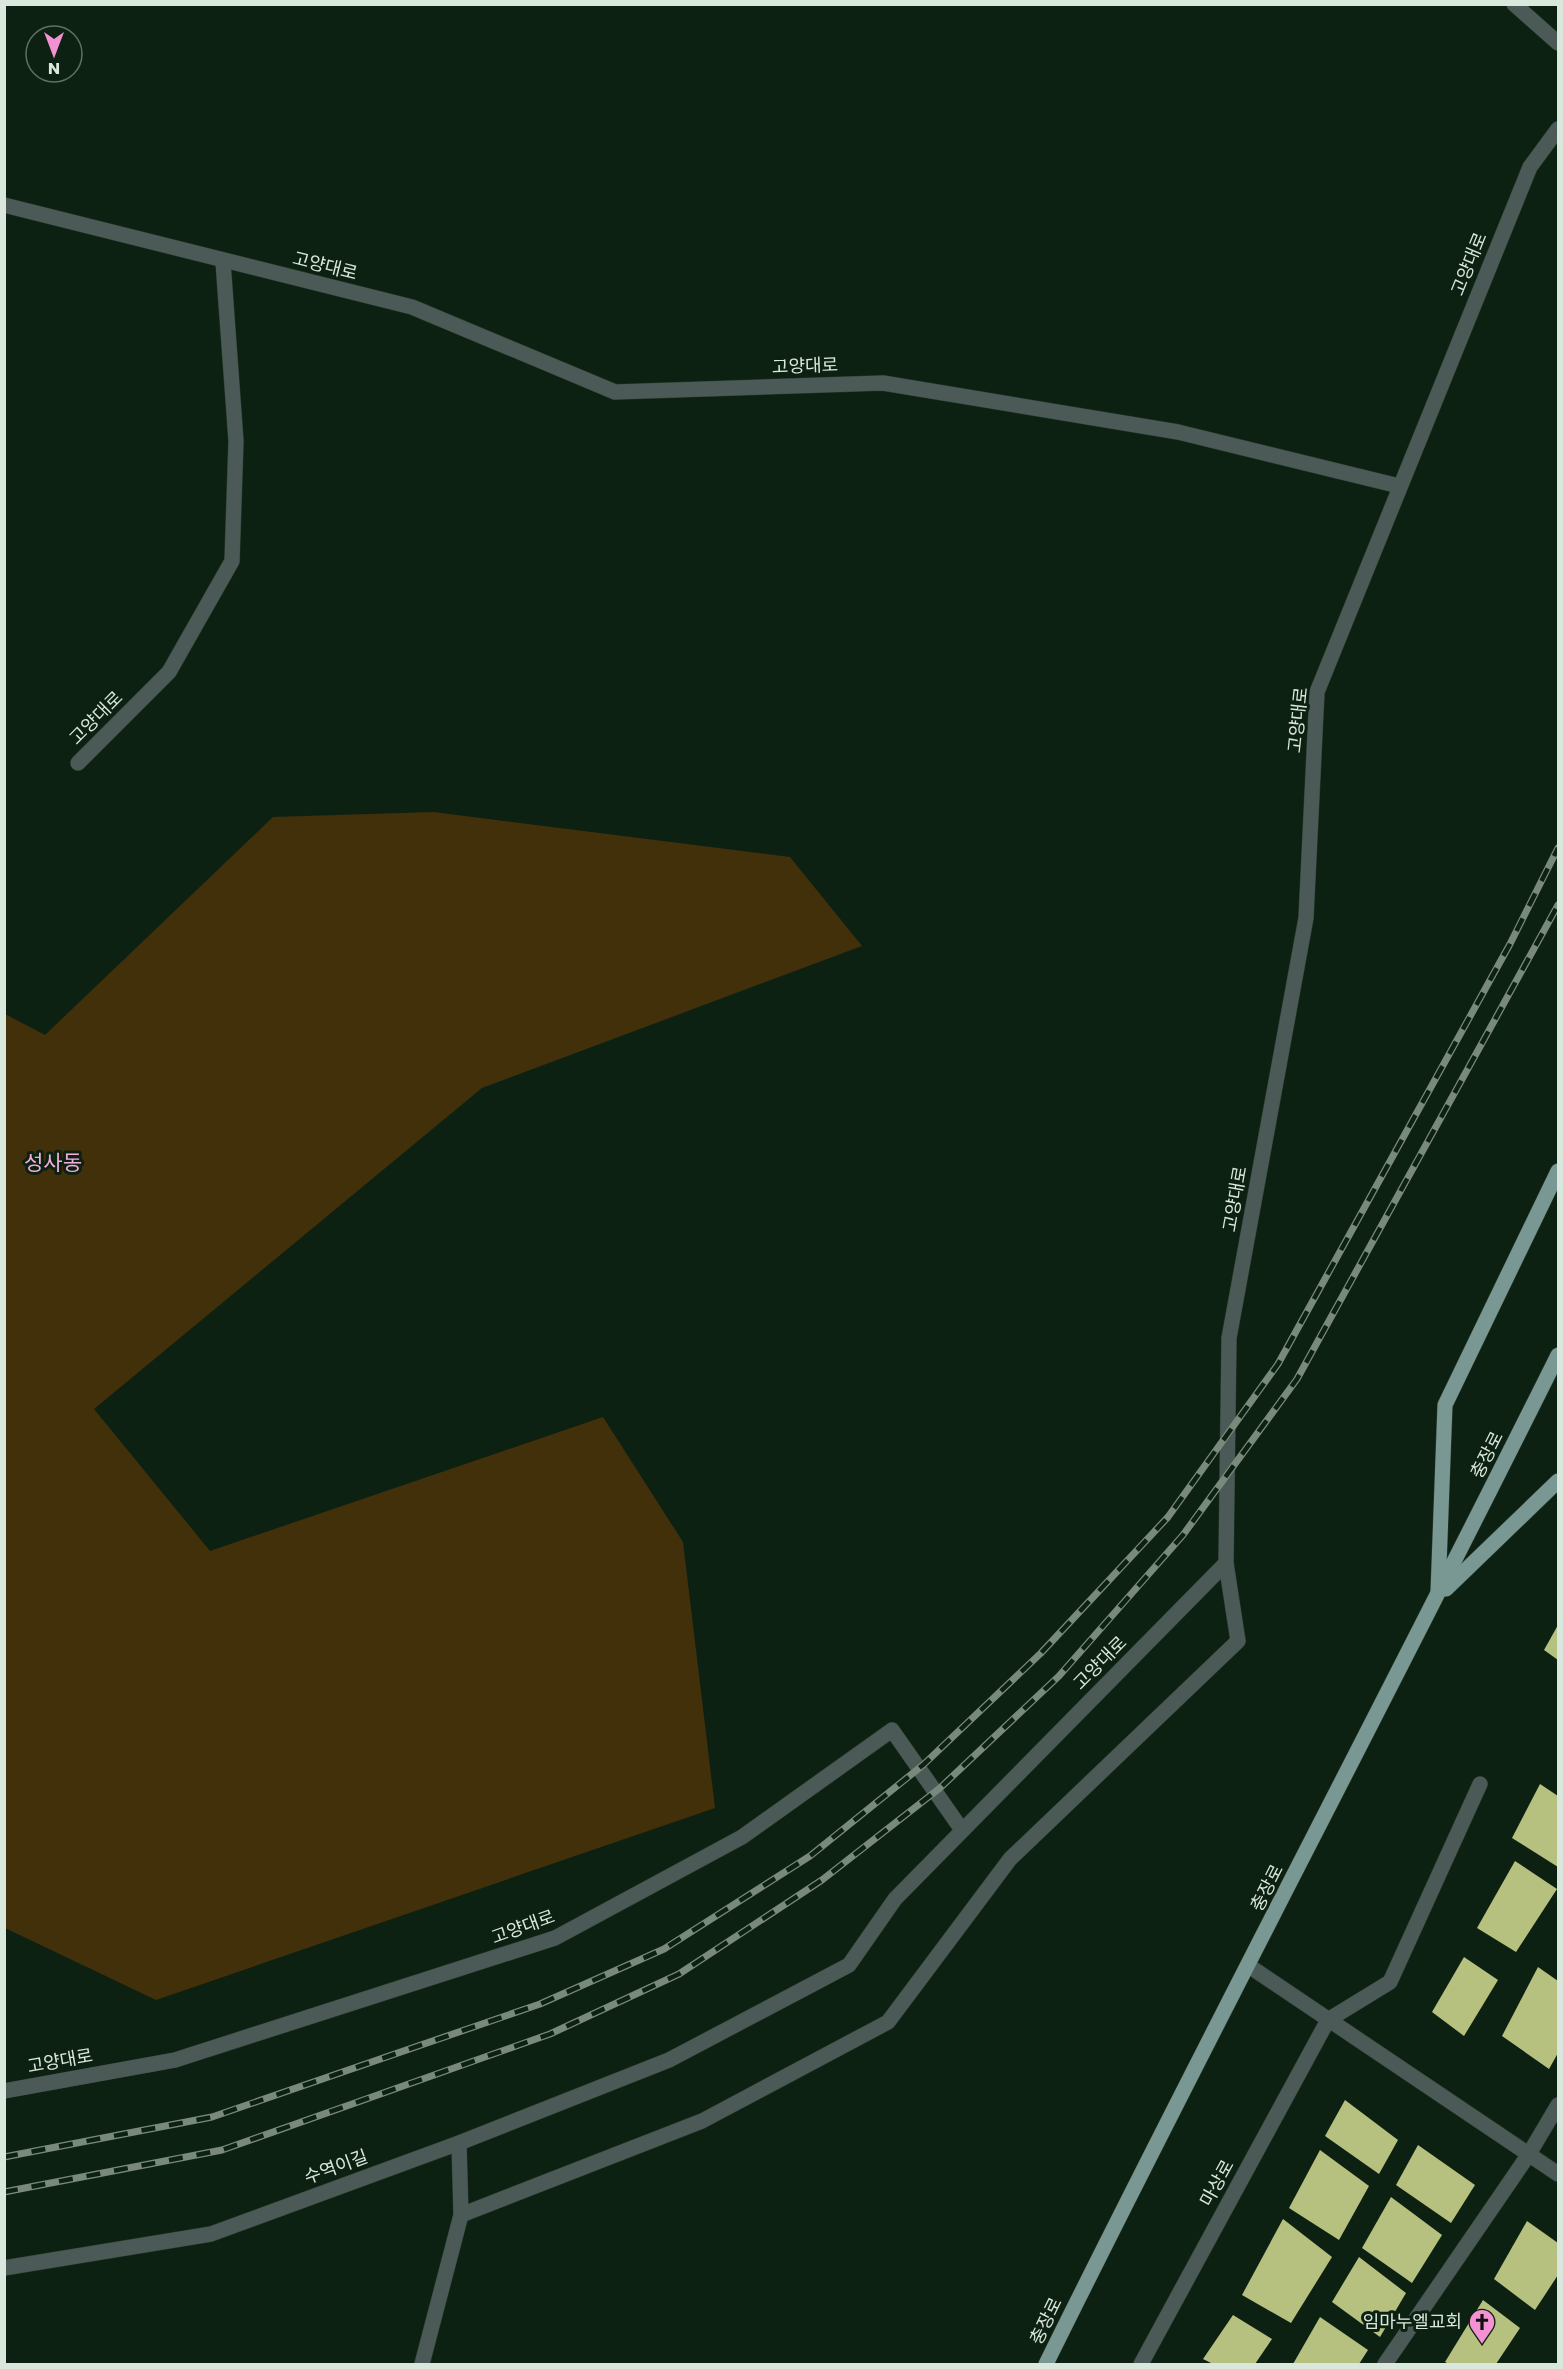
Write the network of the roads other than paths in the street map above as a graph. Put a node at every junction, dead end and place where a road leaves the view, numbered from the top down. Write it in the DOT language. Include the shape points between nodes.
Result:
graph roads {
  1 [pos="1520,7"];
  2 [pos="1558,43"];
  3 [pos="1558,129"];
  4 [pos="4,205"];
  5 [pos="223,262"];
  6 [pos="1400,486"];
  7 [pos="78,763"];
  8 [pos="1558,1171"];
  9 [pos="1558,1355"];
  10 [pos="1558,1481"];
  11 [pos="1226,1563"];
  12 [pos="1437,1598"];
  13 [pos="1480,1784"];
  14 [pos="962,1830"];
  15 [pos="1249,1966"];
  16 [pos="1328,2020"];
  17 [pos="4,2091"];
  18 [pos="1558,2105"];
  19 [pos="459,2143"];
  20 [pos="1529,2154"];
  21 [pos="1558,2174"];
  22 [pos="461,2215"];
  23 [pos="4,2268"];
  24 [pos="422,2364"];
  25 [pos="1046,2364"];
  26 [pos="1141,2364"];
  27 [pos="1385,2364"];
  1 -- 2 [label="street"];
  3 -- 6 [label="street, 고양대로" via="1530,166"];
  4 -- 5 [label="street, 고양대로"];
  5 -- 6 [label="street, 고양대로" via="412,307 615,392 883,383 1178,432"];
  5 -- 7 [label="street, 고양대로" via="236,441 232,561 169,672"];
  6 -- 11 [label="street, 고양대로" via="1317,692 1306,918 1229,1338"];
  8 -- 12 [label="main road" via="1444,1405"];
  9 -- 12 [label="main road, 충장로"];
  10 -- 12 [label="main road"];
  11 -- 14 [label="street, 고양대로"];
  11 -- 22 [label="street" via="1238,1641 1010,1859 888,2022 702,2121"];
  12 -- 15 [label="main road, 충장로"];
  13 -- 16 [label="street, 마상로" via="1390,1982"];
  14 -- 17 [label="street, 고양대로" via="892,1730 742,1837 555,1938 175,2060"];
  14 -- 19 [label="street, 고양대로" via="895,1899 849,1965 669,2060"];
  15 -- 16 [label="street"];
  15 -- 25 [label="main road, 충장로"];
  16 -- 20 [label="street"];
  16 -- 26 [label="street, 마상로"];
  18 -- 20 [label="street"];
  19 -- 22 [label="street"];
  19 -- 23 [label="street, 수역이길" via="211,2234"];
  20 -- 21 [label="street"];
  20 -- 27 [label="street"];
  22 -- 24 [label="street"];
}
